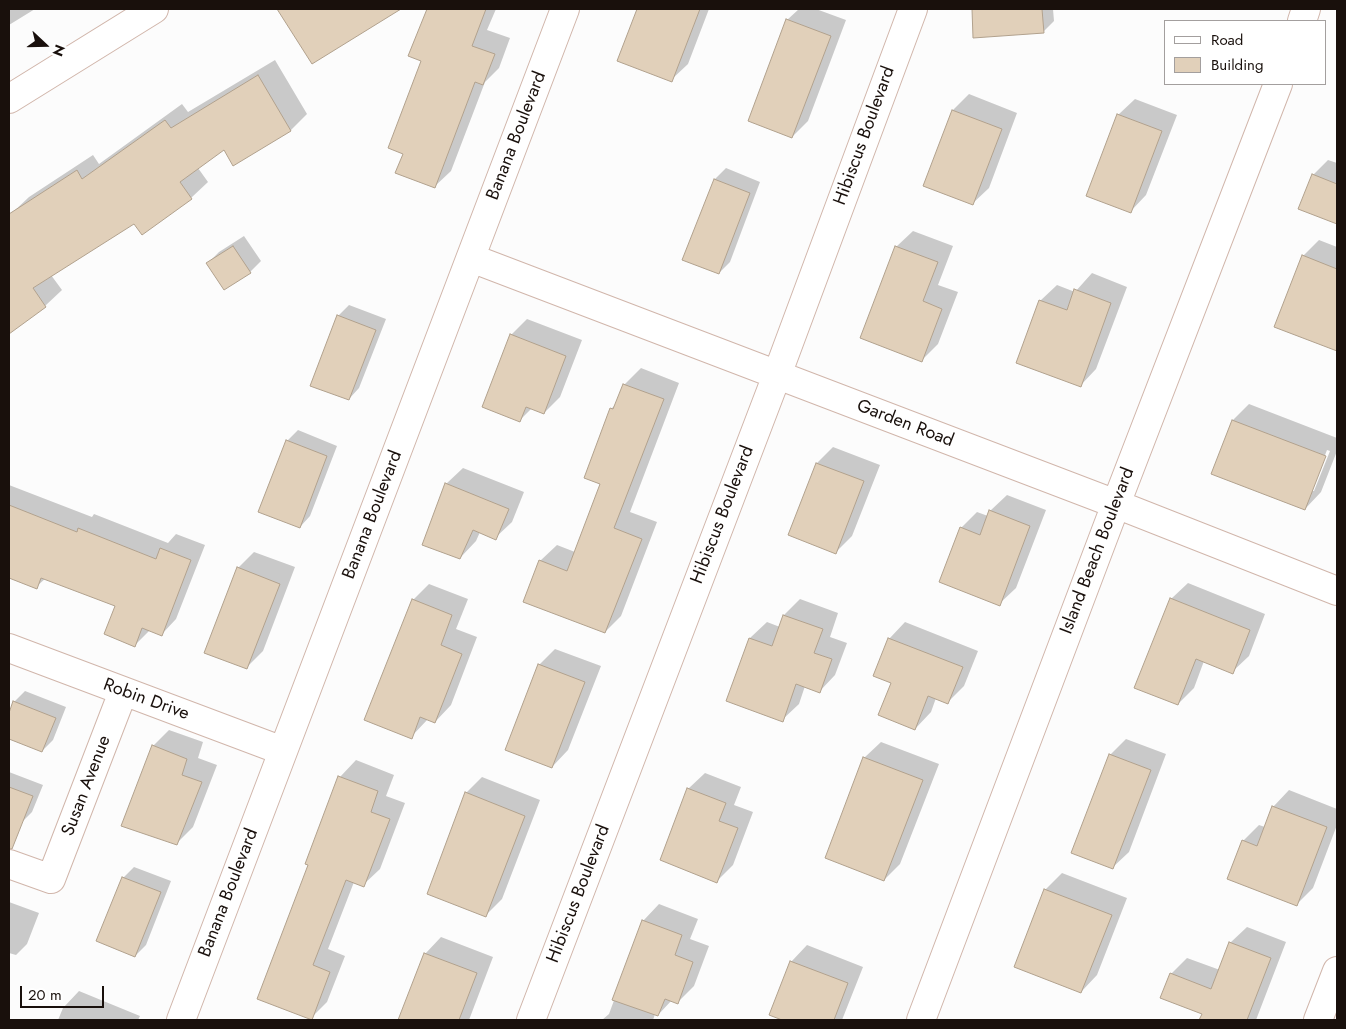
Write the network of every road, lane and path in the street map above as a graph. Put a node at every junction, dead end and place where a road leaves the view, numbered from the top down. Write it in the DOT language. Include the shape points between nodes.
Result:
graph roads {
  1 [pos="154,9"];
  2 [pos="565,9"];
  3 [pos="913,9"];
  4 [pos="1278,85"];
  5 [pos="9,99"];
  6 [pos="471,258"];
  7 [pos="777,375"];
  8 [pos="1116,504"];
  9 [pos="1337,592"];
  10 [pos="9,648"];
  11 [pos="122,692"];
  12 [pos="283,751"];
  13 [pos="9,864"];
  14 [pos="1337,971"];
  15 [pos="181,1020"];
  16 [pos="531,1020"];
  17 [pos="921,1020"];
  18 [pos="1318,1020"];
  1 -- 5 [label="street"];
  2 -- 6 [label="street, Banana Boulevard"];
  3 -- 7 [label="street, Hibiscus Boulevard"];
  4 -- 8 [label="street, Island Beach Boulevard"];
  6 -- 7 [label="street, Garden Road"];
  6 -- 12 [label="street, Banana Boulevard"];
  7 -- 8 [label="street, Garden Road"];
  7 -- 16 [label="street, Hibiscus Boulevard"];
  8 -- 9 [label="street, Garden Road"];
  8 -- 17 [label="street, Island Beach Boulevard"];
  10 -- 11 [label="street, Robin Drive"];
  11 -- 12 [label="street, Robin Drive"];
  11 -- 13 [label="street, Susan Avenue" via="52,879"];
  12 -- 15 [label="street, Banana Boulevard"];
  14 -- 18 [label="street"];
}
